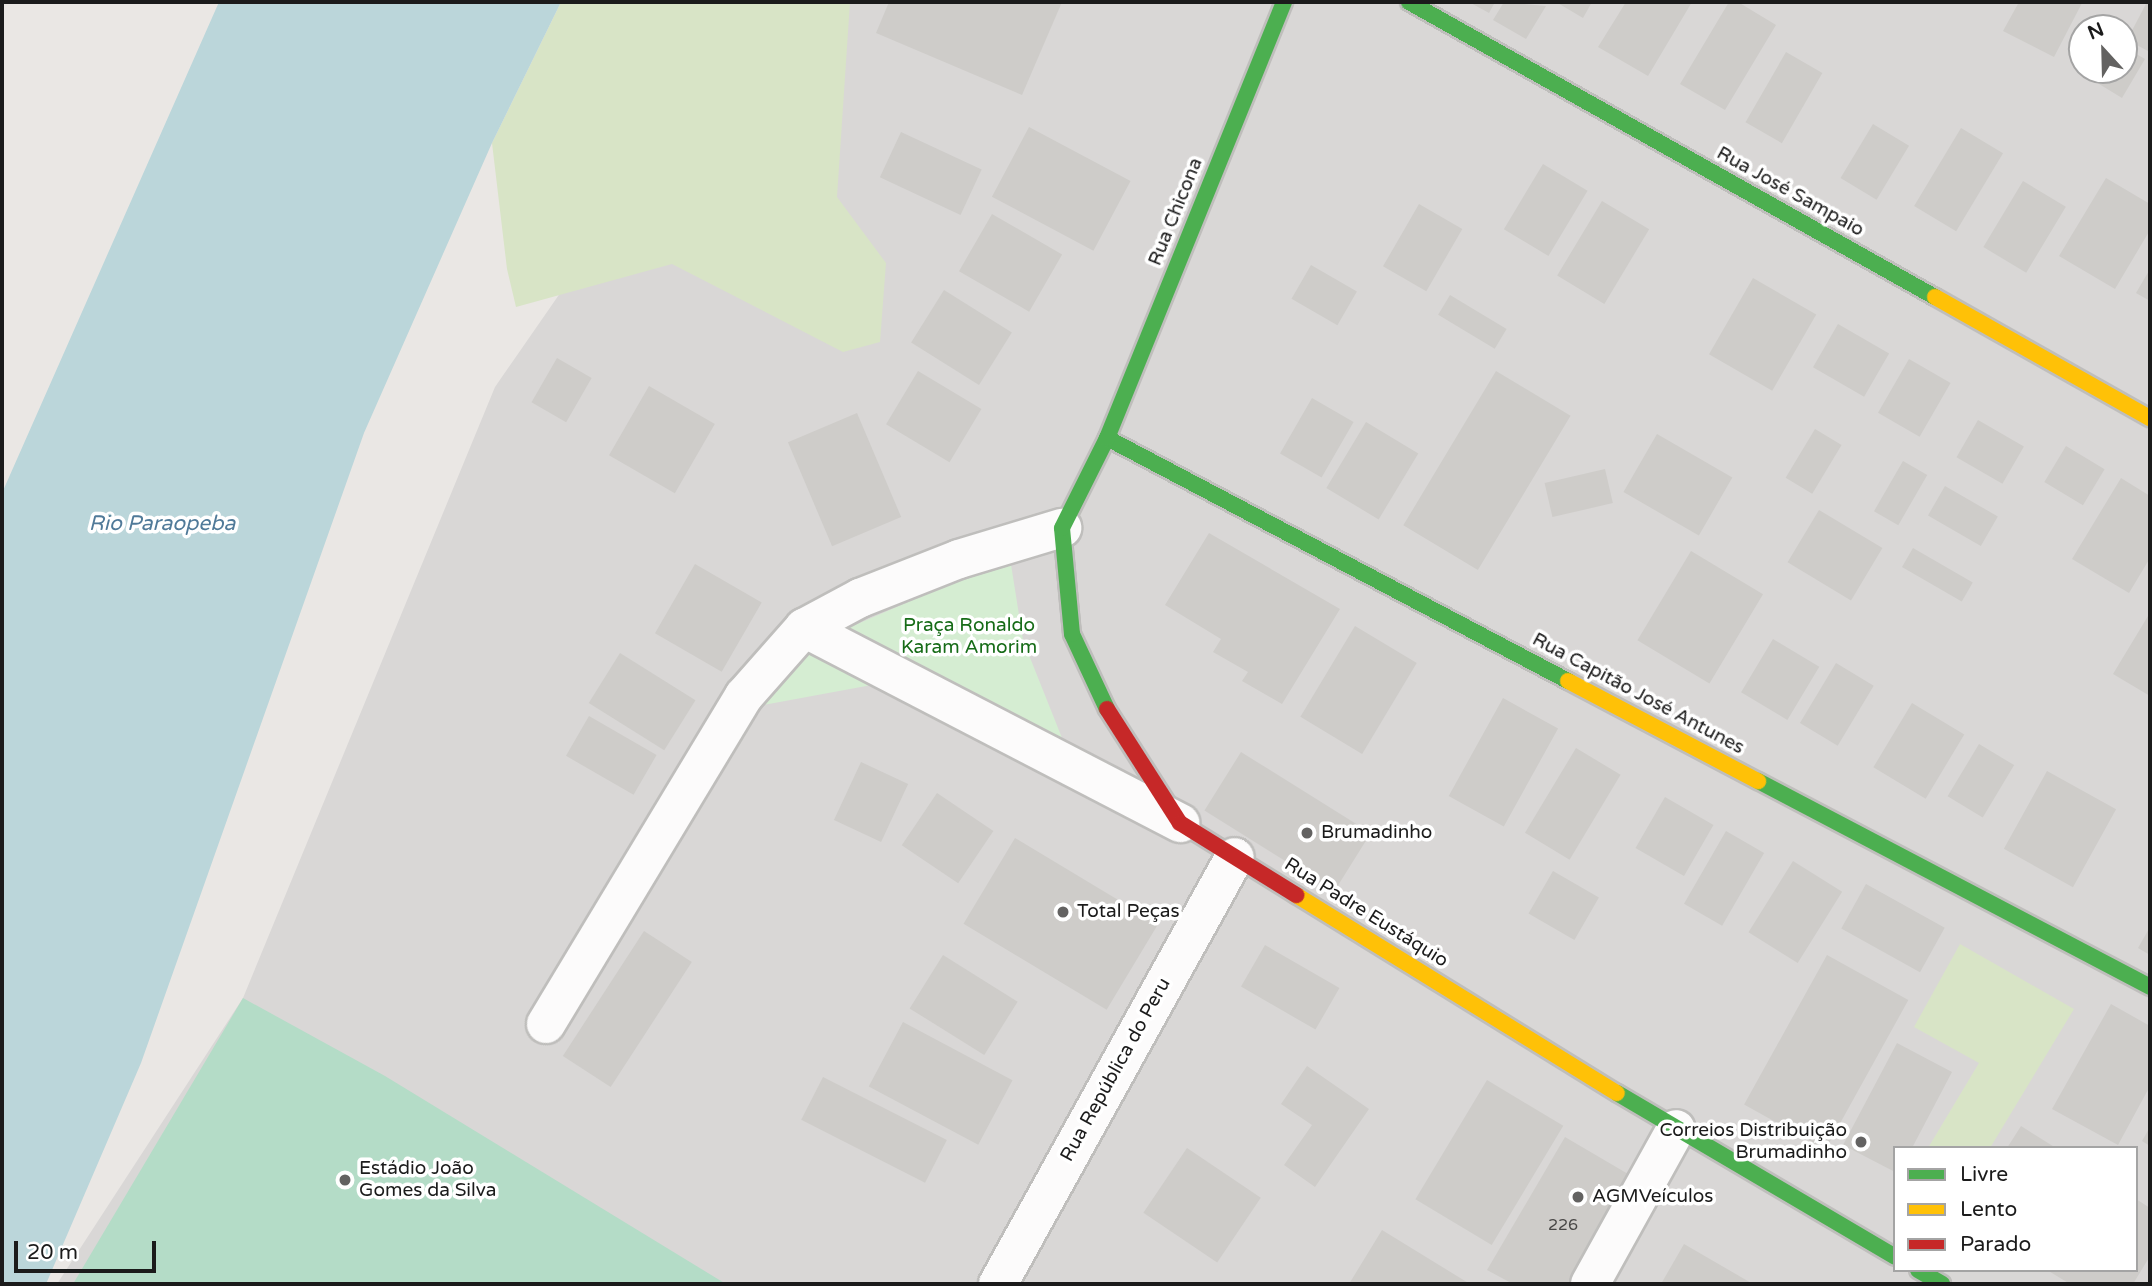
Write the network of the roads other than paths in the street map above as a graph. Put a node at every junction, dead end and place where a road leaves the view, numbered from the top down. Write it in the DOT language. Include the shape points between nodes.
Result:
graph roads {
  1 [pos="1284,2"];
  2 [pos="1409,2"];
  3 [pos="2150,418"];
  4 [pos="1107,438"];
  5 [pos="1062,528"];
  6 [pos="804,628"];
  7 [pos="1180,823"];
  8 [pos="1235,857"];
  9 [pos="2150,987"];
  10 [pos="546,1024"];
  11 [pos="1676,1129"];
  12 [pos="1893,1255"];
  13 [pos="1921,1272"];
  14 [pos="998,1284"];
  15 [pos="1590,1284"];
  16 [pos="1942,1284"];
  1 -- 4 [label="street, Rua Chicona"];
  2 -- 3 [label="street, Rua José Sampaio"];
  4 -- 5 [label="street"];
  4 -- 9 [label="street, Rua Capitão José Antunes"];
  5 -- 6 [label="street" via="946,564 860,598"];
  5 -- 7 [label="street, Rua Padre Eustáquio" via="1072,634 1113,722"];
  6 -- 7 [label="street"];
  6 -- 10 [label="street" via="744,696"];
  7 -- 8 [label="street, Rua Padre Eustáquio"];
  8 -- 11 [label="street, Rua Padre Eustáquio"];
  8 -- 14 [label="street, Rua República do Peru"];
  11 -- 12 [label="street, Rua Padre Eustáquio"];
  11 -- 15 [label="street"];
  13 -- 16 [label="street"];
}
